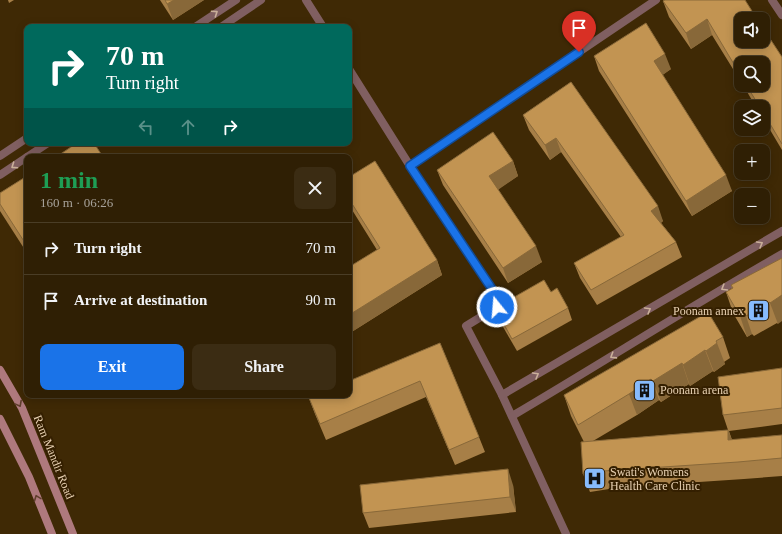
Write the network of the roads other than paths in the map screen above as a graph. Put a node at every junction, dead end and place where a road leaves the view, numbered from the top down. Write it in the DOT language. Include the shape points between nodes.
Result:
graph roads {
  1 [pos="236,0"];
  2 [pos="261,0"];
  3 [pos="306,0"];
  4 [pos="656,0"];
  5 [pos="772,0"];
  6 [pos="782,15"];
  7 [pos="200,24"];
  8 [pos="225,24"];
  9 [pos="321,24"];
  10 [pos="352,74"];
  11 [pos="24,140"];
  12 [pos="44,146"];
  13 [pos="32,154"];
  14 [pos="0,156"];
  15 [pos="24,159"];
  16 [pos="410,166"];
  17 [pos="0,175"];
  18 [pos="782,231"];
  19 [pos="782,254"];
  20 [pos="0,370"];
  21 [pos="502,395"];
  22 [pos="512,416"];
  23 [pos="0,419"];
  24 [pos="52,534"];
  25 [pos="73,534"];
  26 [pos="566,534"];
  7 -- 1 [label="street, one-way"];
  2 -- 8 [label="street"];
  3 -- 9 [label="street"];
  4 -- 16 [label="street"];
  5 -- 6 [label="street"];
  10 -- 16 [label="street"];
  11 -- 14 [label="street"];
  12 -- 13 [label="street"];
  15 -- 17 [label="street, one-way"];
  16 -- 21 [label="street" via="492,289 497,307 466,326"];
  21 -- 18 [label="street, one-way"];
  19 -- 22 [label="street, one-way"];
  20 -- 25 [label="main road, Ram Mandir Road, one-way" via="22,408"];
  21 -- 22 [label="street"];
  22 -- 26 [label="street"];
  24 -- 23 [label="main road, one-way" via="29,477"];
}
